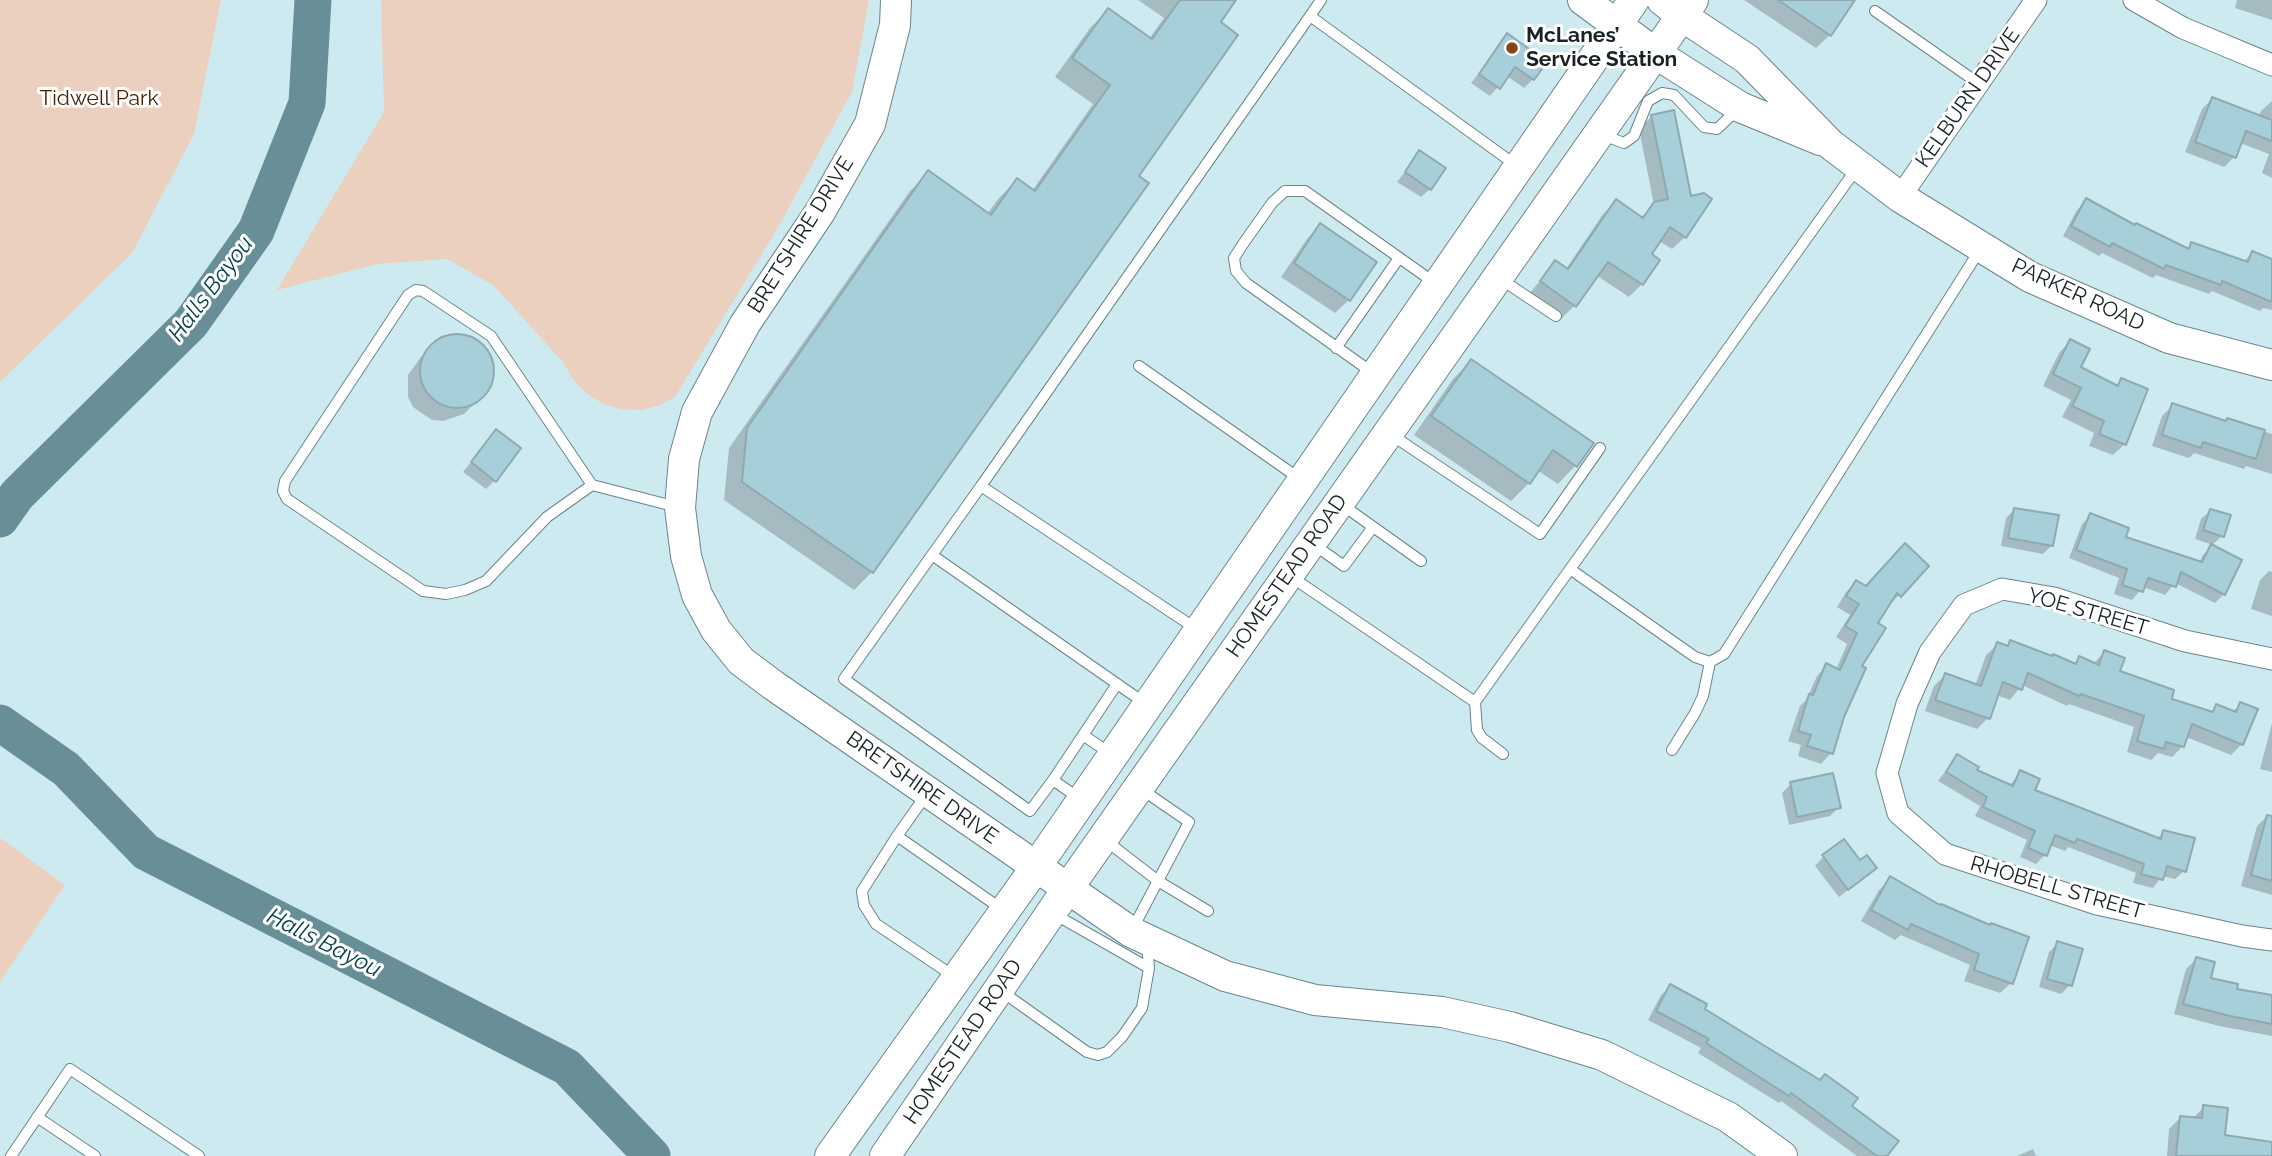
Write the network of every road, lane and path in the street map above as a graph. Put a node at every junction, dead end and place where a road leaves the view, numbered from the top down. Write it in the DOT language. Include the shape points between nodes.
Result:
graph roads {
  1 [pos="897,0"];
  2 [pos="1321,0"];
  3 [pos="1583,0"];
  4 [pos="1634,0"];
  5 [pos="2036,0"];
  6 [pos="2134,0"];
  7 [pos="1679,5"];
  8 [pos="1875,11"];
  9 [pos="1310,16"];
  10 [pos="1617,25"];
  11 [pos="1655,53"];
  12 [pos="2272,65"];
  13 [pos="1978,83"];
  14 [pos="1740,107"];
  15 [pos="1597,133"];
  16 [pos="1830,144"];
  17 [pos="1859,166"];
  18 [pos="1519,167"];
  19 [pos="1900,197"];
  20 [pos="1982,247"];
  21 [pos="1399,258"];
  22 [pos="1497,277"];
  23 [pos="1438,285"];
  24 [pos="1556,316"];
  25 [pos="1336,348"];
  26 [pos="2272,365"];
  27 [pos="1139,366"];
  28 [pos="1375,375"];
  29 [pos="1388,432"];
  30 [pos="1600,448"];
  31 [pos="1303,481"];
  32 [pos="592,485"];
  33 [pos="981,486"];
  34 [pos="1339,502"];
  35 [pos="680,508"];
  36 [pos="1373,527"];
  37 [pos="1310,543"];
  38 [pos="932,555"];
  39 [pos="1421,561"];
  40 [pos="1570,569"];
  41 [pos="1288,575"];
  42 [pos="1201,628"];
  43 [pos="1238,646"];
  44 [pos="2272,659"];
  45 [pos="1710,662"];
  46 [pos="1117,684"];
  47 [pos="1475,702"];
  48 [pos="1148,705"];
  49 [pos="1083,735"];
  50 [pos="1672,750"];
  51 [pos="1503,754"];
  52 [pos="1113,756"];
  53 [pos="1053,780"];
  54 [pos="1139,788"];
  55 [pos="928,792"];
  56 [pos="1082,801"];
  57 [pos="1898,813"];
  58 [pos="897,836"];
  59 [pos="1103,838"];
  60 [pos="1036,867"];
  61 [pos="1158,881"];
  62 [pos="1068,888"];
  63 [pos="1005,911"];
  64 [pos="1208,911"];
  65 [pos="1051,913"];
  66 [pos="2272,940"];
  67 [pos="1142,947"];
  68 [pos="957,978"];
  69 [pos="999,989"];
  70 [pos="37,1117"];
  71 [pos="839,1144"];
  72 [pos="11,1156"];
  73 [pos="95,1156"];
  74 [pos="199,1156"];
  75 [pos="878,1156"];
  76 [pos="885,1156"];
  77 [pos="1782,1156"];
  1 -- 35 [label="main road, BRETSHIRE DRIVE" via="870,124 820,212 745,324 696,412 684,459"];
  2 -- 9 [label="lane"];
  3 -- 10 [label="main road, PARKER ROAD"];
  4 -- 10 [label="main road, HOMESTEAD ROAD"];
  5 -- 13 [label="street, KELBURN DRIVE"];
  6 -- 12 [label="street" via="2183,28"];
  7 -- 11 [label="main road, HOMESTEAD ROAD"];
  7 -- 16 [label="main road, PARKER ROAD" via="1747,60"];
  8 -- 13 [label="lane"];
  9 -- 18 [label="lane"];
  9 -- 33 [label="lane"];
  10 -- 11 [label="main road, PARKER ROAD"];
  10 -- 18 [label="main road, HOMESTEAD ROAD"];
  11 -- 14 [label="main road, PARKER ROAD"];
  11 -- 15 [label="main road, HOMESTEAD ROAD"];
  13 -- 19 [label="street, KELBURN DRIVE"];
  14 -- 15 [label="lane" via="1717,130 1704,127 1674,95 1662,93 1648,100 1634,136 1624,143"];
  14 -- 16 [label="main road, PARKER ROAD"];
  15 -- 22 [label="main road, HOMESTEAD ROAD"];
  16 -- 17 [label="main road, PARKER ROAD"];
  17 -- 19 [label="main road, PARKER ROAD"];
  17 -- 40 [label="lane"];
  18 -- 23 [label="main road, HOMESTEAD ROAD"];
  19 -- 20 [label="main road, PARKER ROAD"];
  20 -- 26 [label="main road, PARKER ROAD" via="2030,277 2169,338"];
  20 -- 45 [label="lane" via="1724,654"];
  21 -- 23 [label="lane"];
  21 -- 25 [label="lane"];
  21 -- 25 [label="lane" via="1305,191 1284,191 1243,244 1234,258 1236,271 1246,283"];
  22 -- 24 [label="lane"];
  22 -- 29 [label="main road, HOMESTEAD ROAD"];
  23 -- 28 [label="main road, HOMESTEAD ROAD"];
  25 -- 28 [label="lane"];
  27 -- 31 [label="lane"];
  28 -- 31 [label="main road, HOMESTEAD ROAD"];
  29 -- 30 [label="lane" via="1540,534"];
  29 -- 34 [label="main road, HOMESTEAD ROAD"];
  31 -- 42 [label="main road, HOMESTEAD ROAD"];
  32 -- 32 [label="lane" via="547,517 486,580 446,594 423,590 287,499 283,491 285,481 408,295 416,290 491,336"];
  32 -- 35 [label="lane"];
  33 -- 38 [label="lane"];
  33 -- 42 [label="lane"];
  34 -- 36 [label="lane"];
  34 -- 37 [label="main road, HOMESTEAD ROAD"];
  35 -- 55 [label="main road, BRETSHIRE DRIVE" via="697,595 716,630 741,661"];
  36 -- 37 [label="lane" via="1345,566"];
  36 -- 39 [label="lane"];
  37 -- 41 [label="main road, HOMESTEAD ROAD"];
  38 -- 46 [label="lane"];
  38 -- 53 [label="lane" via="844,679 1030,811"];
  40 -- 45 [label="lane" via="1695,657"];
  40 -- 47 [label="lane"];
  41 -- 43 [label="main road, HOMESTEAD ROAD"];
  41 -- 47 [label="lane"];
  42 -- 43 [label="main road"];
  42 -- 48 [label="main road, HOMESTEAD ROAD"];
  43 -- 54 [label="main road, HOMESTEAD ROAD"];
  44 -- 57 [label="street, YOE STREET" via="2185,642 2054,598 2002,589 1964,605 1930,652 1907,704 1888,772"];
  45 -- 50 [label="lane" via="1703,696"];
  46 -- 48 [label="lane"];
  46 -- 49 [label="lane"];
  47 -- 51 [label="lane" via="1477,730"];
  48 -- 52 [label="main road, HOMESTEAD ROAD"];
  49 -- 52 [label="lane"];
  49 -- 53 [label="lane"];
  52 -- 56 [label="main road, HOMESTEAD ROAD"];
  53 -- 56 [label="lane"];
  54 -- 59 [label="main road, HOMESTEAD ROAD"];
  54 -- 61 [label="lane" via="1189,822"];
  55 -- 58 [label="lane"];
  55 -- 60 [label="main road, BRETSHIRE DRIVE"];
  56 -- 60 [label="main road, HOMESTEAD ROAD"];
  57 -- 66 [label="street, RHOBELL STREET" via="1945,855 2097,904"];
  58 -- 63 [label="lane"];
  58 -- 68 [label="lane" via="862,891 864,905 876,924"];
  59 -- 61 [label="lane"];
  59 -- 62 [label="main road, HOMESTEAD ROAD"];
  60 -- 62 [label="main road, BRETSHIRE DRIVE"];
  60 -- 63 [label="main road, HOMESTEAD ROAD"];
  61 -- 64 [label="lane"];
  61 -- 67 [label="lane"];
  62 -- 65 [label="main road, HOMESTEAD ROAD"];
  62 -- 67 [label="main road, BRETSHIRE DRIVE"];
  63 -- 68 [label="main road, HOMESTEAD ROAD"];
  65 -- 67 [label="lane"];
  65 -- 69 [label="main road, HOMESTEAD ROAD"];
  67 -- 69 [label="lane" via="1142,1008 1122,1037 1098,1055 1087,1052"];
  67 -- 77 [label="main road, BRETSHIRE DRIVE" via="1315,1000 1442,1012 1602,1055 1728,1117"];
  68 -- 71 [label="main road, HOMESTEAD ROAD"];
  69 -- 76 [label="main road, HOMESTEAD ROAD"];
  70 -- 72 [label="lane"];
  70 -- 73 [label="lane"];
  70 -- 74 [label="lane" via="66,1071 74,1070"];
  71 -- 75 [label="main road"];
}
